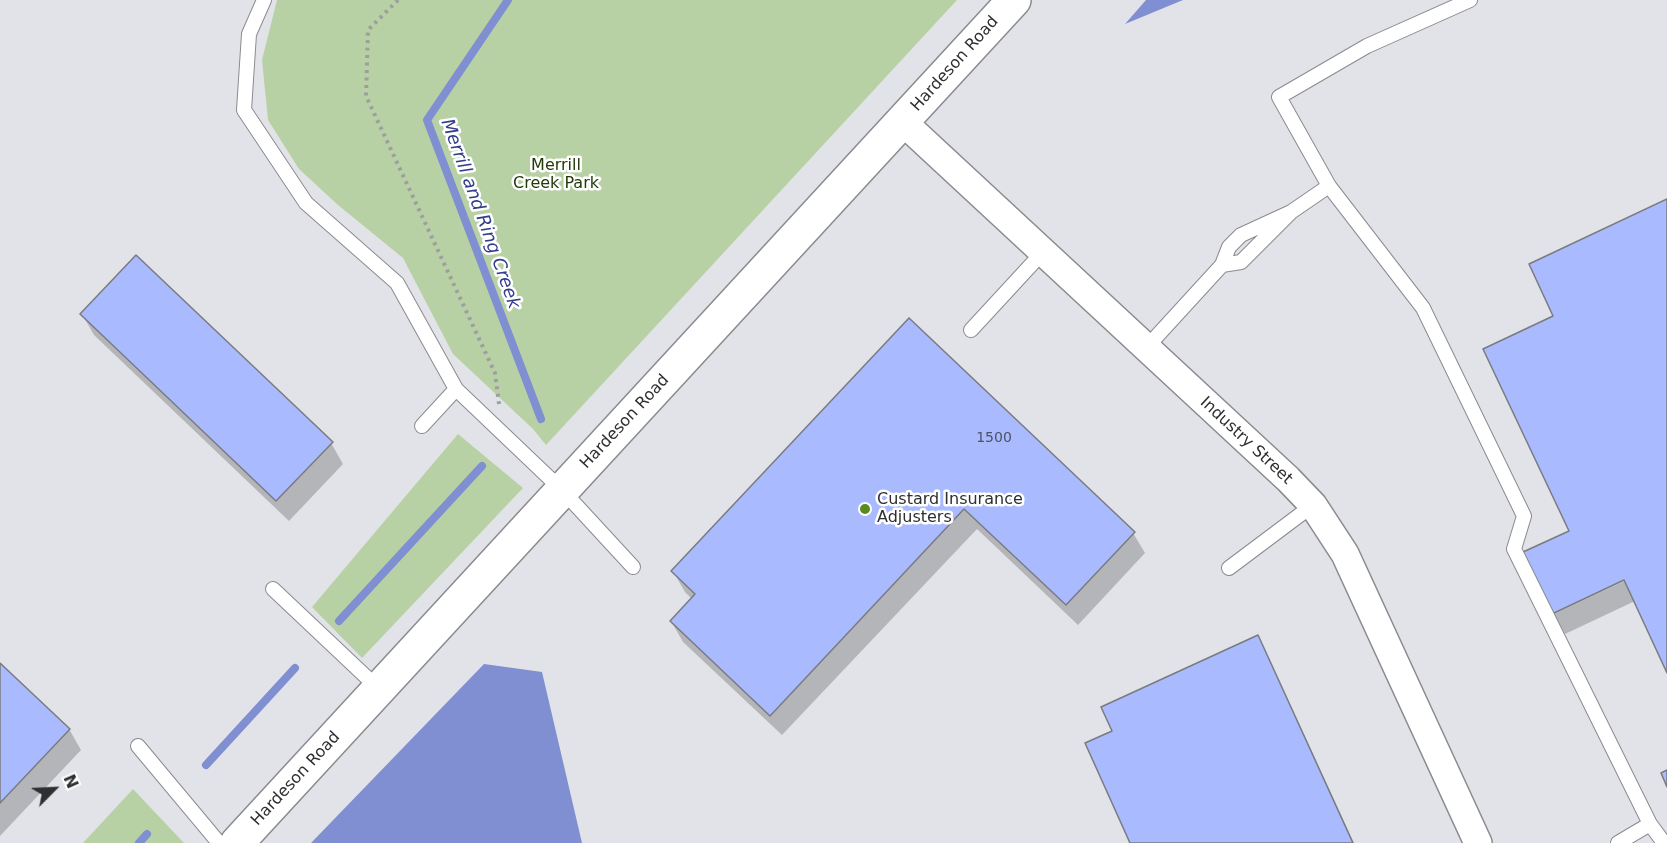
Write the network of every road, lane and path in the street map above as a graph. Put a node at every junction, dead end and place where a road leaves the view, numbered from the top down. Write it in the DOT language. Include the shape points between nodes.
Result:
graph roads {
  1 [pos="264,0"];
  2 [pos="398,0"];
  3 [pos="1014,0"];
  4 [pos="1470,0"];
  5 [pos="903,122"];
  6 [pos="1329,186"];
  7 [pos="1291,212"];
  8 [pos="1043,252"];
  9 [pos="1222,265"];
  10 [pos="971,330"];
  11 [pos="1146,348"];
  12 [pos="456,389"];
  13 [pos="422,426"];
  14 [pos="503,434"];
  15 [pos="562,490"];
  16 [pos="1313,505"];
  17 [pos="633,567"];
  18 [pos="1229,568"];
  19 [pos="273,589"];
  20 [pos="379,689"];
  21 [pos="138,746"];
  22 [pos="1650,824"];
  23 [pos="219,843"];
  24 [pos="237,843"];
  25 [pos="1478,843"];
  26 [pos="1618,843"];
  27 [pos="1664,843"];
  1 -- 12 [label="lane" via="249,34 244,110 306,203 397,283"];
  2 -- 14 [label="path" via="368,30 366,96 495,373"];
  3 -- 5 [label="street, Hardeson Road"];
  4 -- 6 [label="lane" via="1367,46 1279,97"];
  5 -- 8 [label="street, Industry Street"];
  5 -- 15 [label="street, Hardeson Road"];
  6 -- 7 [label="lane"];
  6 -- 22 [label="lane" via="1423,308 1524,516 1514,549"];
  7 -- 9 [label="lane" via="1241,262"];
  7 -- 9 [label="lane" via="1241,235 1229,247"];
  8 -- 10 [label="lane"];
  8 -- 11 [label="street, Industry Street"];
  9 -- 11 [label="lane"];
  11 -- 16 [label="street, Industry Street"];
  12 -- 13 [label="lane"];
  12 -- 14 [label="lane"];
  14 -- 15 [label="lane"];
  15 -- 17 [label="lane"];
  15 -- 20 [label="street, Hardeson Road"];
  16 -- 18 [label="lane"];
  16 -- 25 [label="street, Industry Street" via="1344,554"];
  19 -- 20 [label="lane"];
  20 -- 24 [label="street, Hardeson Road"];
  21 -- 23 [label="lane"];
  22 -- 26 [label="lane"];
  22 -- 27 [label="lane"];
}
